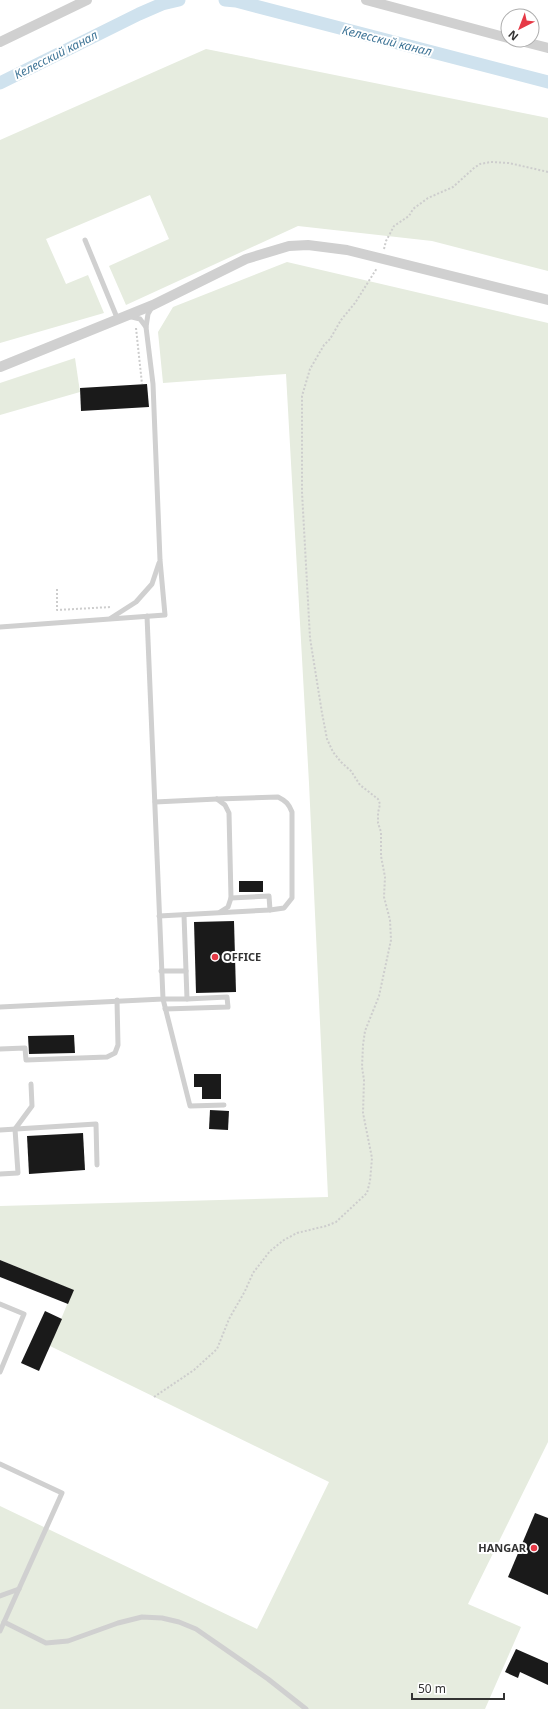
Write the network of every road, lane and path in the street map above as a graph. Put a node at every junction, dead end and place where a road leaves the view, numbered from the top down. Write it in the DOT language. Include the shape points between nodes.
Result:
graph roads {
  1 [pos="87,0"];
  2 [pos="366,0"];
  3 [pos="500,36"];
  4 [pos="0,42"];
  5 [pos="548,172"];
  6 [pos="85,240"];
  7 [pos="381,259"];
  8 [pos="548,300"];
  9 [pos="153,305"];
  10 [pos="127,318"];
  11 [pos="146,327"];
  12 [pos="0,367"];
  13 [pos="142,384"];
  14 [pos="160,560"];
  15 [pos="57,589"];
  16 [pos="112,607"];
  17 [pos="147,616"];
  18 [pos="110,619"];
  19 [pos="0,627"];
  20 [pos="217,798"];
  21 [pos="155,802"];
  22 [pos="231,898"];
  23 [pos="270,910"];
  24 [pos="219,913"];
  25 [pos="184,915"];
  26 [pos="159,916"];
  27 [pos="161,971"];
  28 [pos="186,971"];
  29 [pos="163,999"];
  30 [pos="187,999"];
  31 [pos="117,1000"];
  32 [pos="0,1007"];
  33 [pos="165,1009"];
  34 [pos="0,1049"];
  35 [pos="31,1084"];
  36 [pos="224,1105"];
  37 [pos="0,1130"];
  38 [pos="15,1130"];
  39 [pos="97,1165"];
  40 [pos="0,1174"];
  41 [pos="0,1304"];
  42 [pos="0,1372"];
  43 [pos="154,1397"];
  44 [pos="0,1464"];
  45 [pos="19,1589"];
  46 [pos="0,1596"];
  47 [pos="4,1622"];
  48 [pos="0,1630"];
  49 [pos="306,1709"];
  1 -- 4 [label="street"];
  2 -- 3 [label="street"];
  5 -- 7 [label="path" via="504,162 480,164 453,187 421,202 409,216 394,226"];
  6 -- 10 [label="lane"];
  7 -- 8 [label="street"];
  7 -- 9 [label="street" via="347,250 308,245 289,246 246,259"];
  7 -- 43 [label="path" via="355,303 310,369 302,396 302,492 310,638 322,713 327,739 333,752 352,771 360,785 378,799 380,804 378,823 381,832 384,897 390,920 390,940 378,996 365,1031 363,1045 363,1113 372,1158 370,1181 367,1193 336,1222 298,1233 280,1242 270,1251 253,1272 229,1319 217,1350 194,1370"];
  9 -- 10 [label="street"];
  9 -- 11 [label="lane" via="148,314"];
  10 -- 11 [label="lane" via="140,319"];
  10 -- 12 [label="street"];
  10 -- 13 [label="path"];
  11 -- 14 [label="lane" via="153,384"];
  14 -- 17 [label="lane" via="165,615"];
  14 -- 18 [label="lane" via="152,584 136,602"];
  15 -- 16 [label="path" via="57,610"];
  17 -- 18 [label="lane"];
  17 -- 21 [label="lane"];
  18 -- 19 [label="lane"];
  20 -- 21 [label="lane"];
  20 -- 22 [label="lane" via="229,813"];
  20 -- 23 [label="lane" via="278,797 290,805 292,898 284,908"];
  21 -- 26 [label="lane"];
  22 -- 23 [label="lane" via="269,896"];
  22 -- 24 [label="lane" via="228,907"];
  23 -- 24 [label="lane"];
  24 -- 25 [label="lane"];
  25 -- 26 [label="lane"];
  25 -- 28 [label="lane"];
  26 -- 27 [label="lane"];
  27 -- 28 [label="lane"];
  27 -- 29 [label="lane"];
  28 -- 30 [label="lane"];
  29 -- 30 [label="lane"];
  29 -- 31 [label="lane"];
  29 -- 33 [label="lane"];
  30 -- 33 [label="lane" via="227,997 228,1008"];
  31 -- 32 [label="lane"];
  31 -- 34 [label="lane" via="118,1045 115,1053 107,1057 26,1060 25,1048"];
  33 -- 36 [label="lane" via="190,1106"];
  35 -- 38 [label="lane" via="32,1106"];
  37 -- 38 [label="lane"];
  38 -- 39 [label="lane" via="96,1124"];
  38 -- 40 [label="lane" via="18,1173"];
  41 -- 42 [label="lane" via="24,1314"];
  44 -- 45 [label="lane" via="62,1493"];
  45 -- 46 [label="lane"];
  45 -- 47 [label="lane"];
  47 -- 48 [label="lane"];
  47 -- 49 [label="lane" via="46,1643 68,1641 142,1616 180,1622 196,1629"];
}
